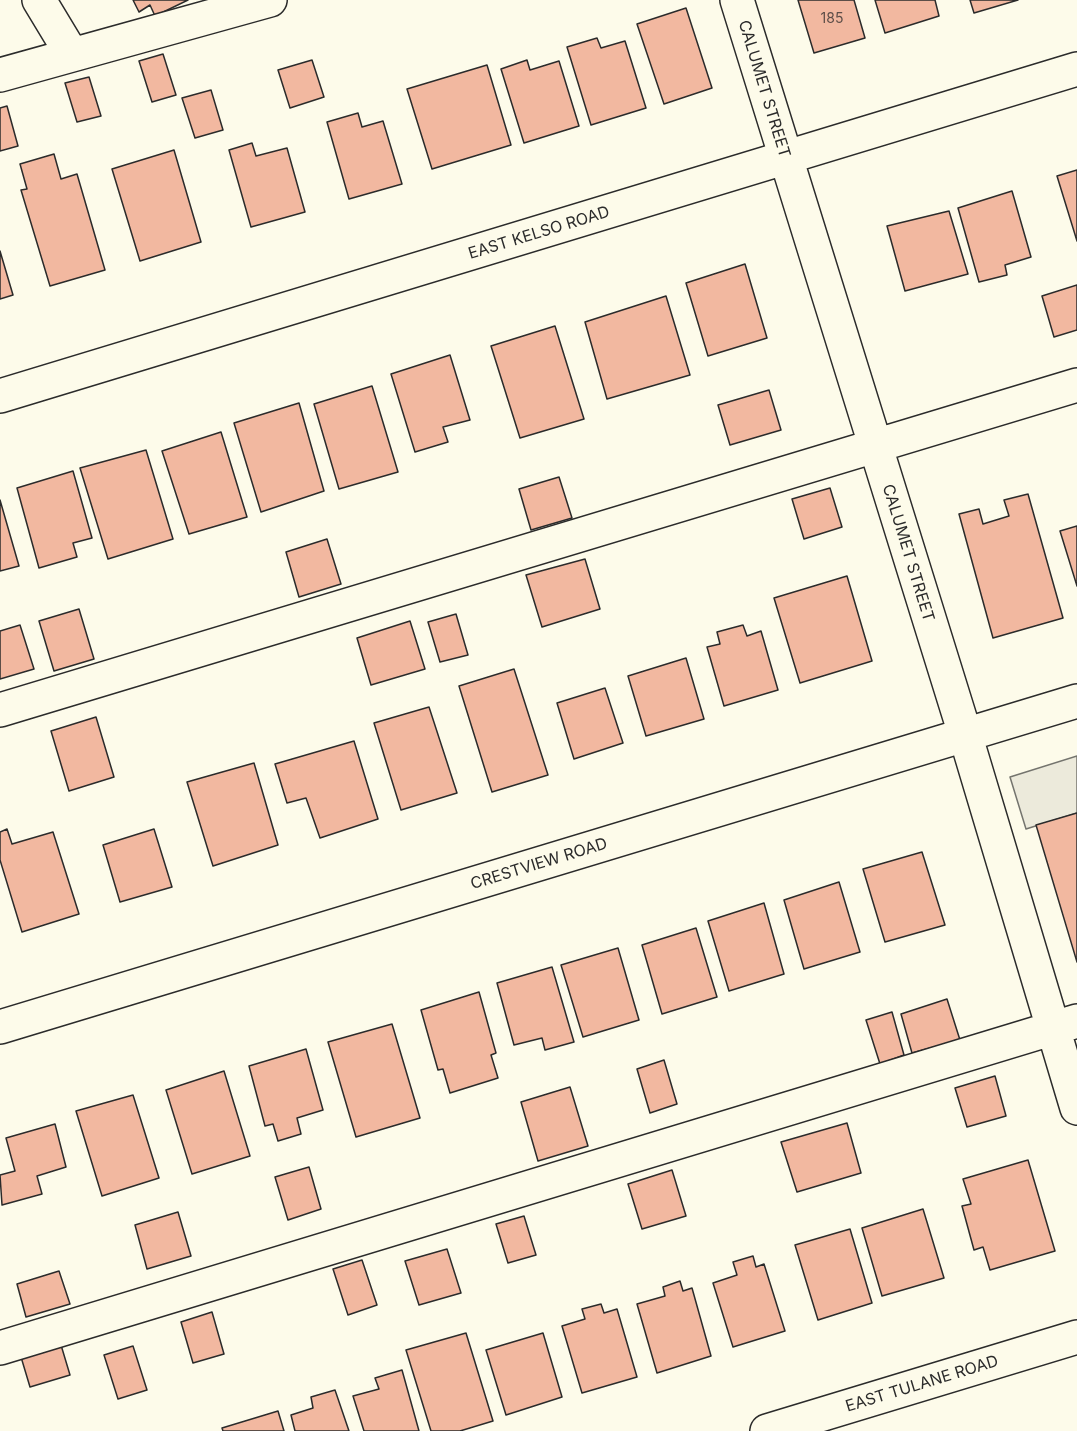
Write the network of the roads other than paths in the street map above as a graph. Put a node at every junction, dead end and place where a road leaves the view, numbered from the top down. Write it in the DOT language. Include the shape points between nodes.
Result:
graph roads {
  1 [pos="39,0"];
  2 [pos="270,0"];
  3 [pos="736,0"];
  4 [pos="71,53"];
  5 [pos="1077,69"];
  6 [pos="0,75"];
  7 [pos="785,158"];
  8 [pos="1077,385"];
  9 [pos="0,396"];
  10 [pos="874,446"];
  11 [pos="1077,701"];
  12 [pos="0,710"];
  13 [pos="965,734"];
  14 [pos="1065,1025"];
  15 [pos="0,1027"];
  16 [pos="1077,1108"];
  17 [pos="1077,1337"];
  18 [pos="0,1348"];
  19 [pos="767,1431"];
  1 -- 4 [label="street"];
  2 -- 4 [label="street"];
  3 -- 7 [label="street, CALUMET STREET"];
  4 -- 6 [label="street"];
  5 -- 7 [label="street, EAST KELSO ROAD"];
  7 -- 9 [label="street, EAST KELSO ROAD"];
  7 -- 10 [label="street, CALUMET STREET"];
  8 -- 10 [label="street"];
  10 -- 12 [label="street"];
  10 -- 13 [label="street, CALUMET STREET"];
  11 -- 13 [label="street, CRESTVIEW ROAD"];
  13 -- 14 [label="street, CALUMET STREET"];
  13 -- 15 [label="street, CRESTVIEW ROAD"];
  14 -- 16 [label="street, CALUMET STREET"];
  14 -- 18 [label="street"];
  17 -- 19 [label="street, EAST TULANE ROAD"];
}
